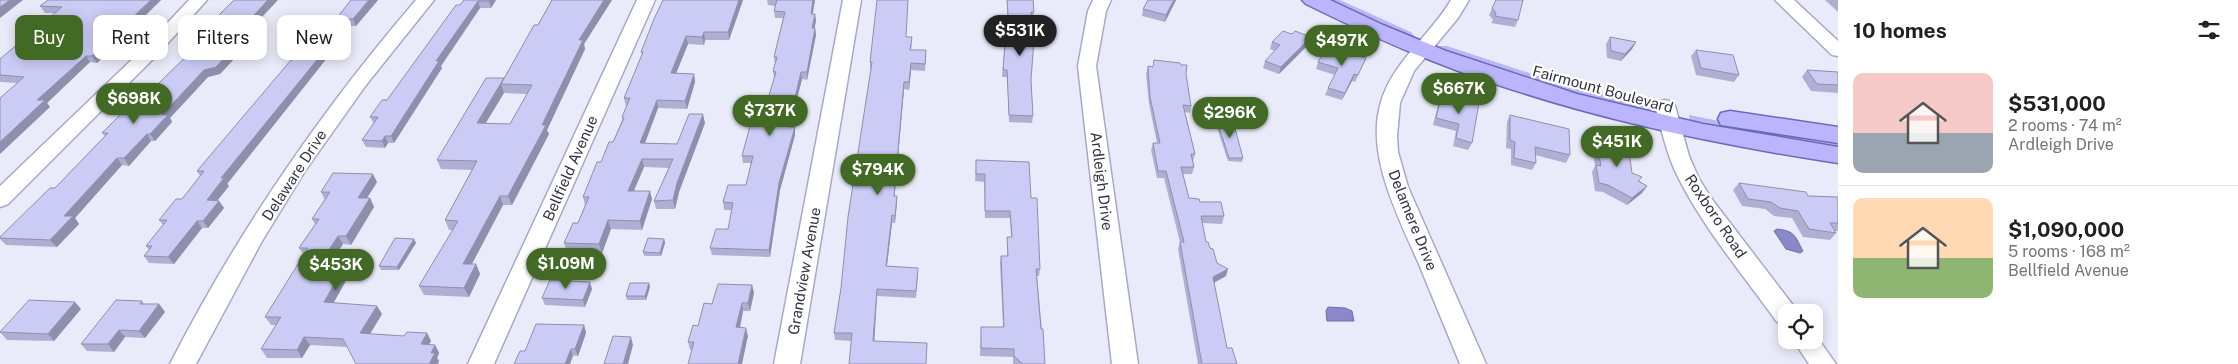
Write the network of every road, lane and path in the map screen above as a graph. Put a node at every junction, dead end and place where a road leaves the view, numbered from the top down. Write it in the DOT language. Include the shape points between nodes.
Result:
graph roads {
  1 [pos="198,0"];
  2 [pos="425,0"];
  3 [pos="646,0"];
  4 [pos="852,0"];
  5 [pos="1102,0"];
  6 [pos="1313,0"];
  7 [pos="1348,0"];
  8 [pos="1460,0"];
  9 [pos="1784,0"];
  10 [pos="1427,43"];
  11 [pos="1838,51"];
  12 [pos="1667,116"];
  13 [pos="1838,135"];
  14 [pos="1838,155"];
  15 [pos="0,199"];
  16 [pos="1778,304"];
  17 [pos="1811,349"];
  18 [pos="184,364"];
  19 [pos="481,364"];
  20 [pos="787,364"];
  21 [pos="1125,364"];
  22 [pos="1473,364"];
  23 [pos="1822,364"];
  1 -- 15 [label="street" via="151,51"];
  2 -- 18 [label="street, Delaware Drive" via="368,69 296,168 243,254"];
  3 -- 19 [label="street, Bellfield Avenue"];
  4 -- 20 [label="street, Grandview Avenue"];
  5 -- 21 [label="street, Ardleigh Drive" via="1096,11 1087,66"];
  6 -- 10 [label="main road, Fairmount Boulevard"];
  7 -- 10 [label="main road, Fairmount Boulevard"];
  8 -- 10 [label="street, Delamere Drive"];
  9 -- 11 [label="street"];
  10 -- 12 [label="main road, Fairmount Boulevard" via="1526,86"];
  10 -- 22 [label="street, Delamere Drive" via="1405,70 1390,103 1388,152 1397,187"];
  12 -- 13 [label="main road, Fairmount Boulevard"];
  12 -- 14 [label="main road, Fairmount Boulevard" via="1744,140"];
  12 -- 16 [label="street, Roxboro Road" via="1678,156 1689,179"];
  17 -- 23 [label="street"];
}
